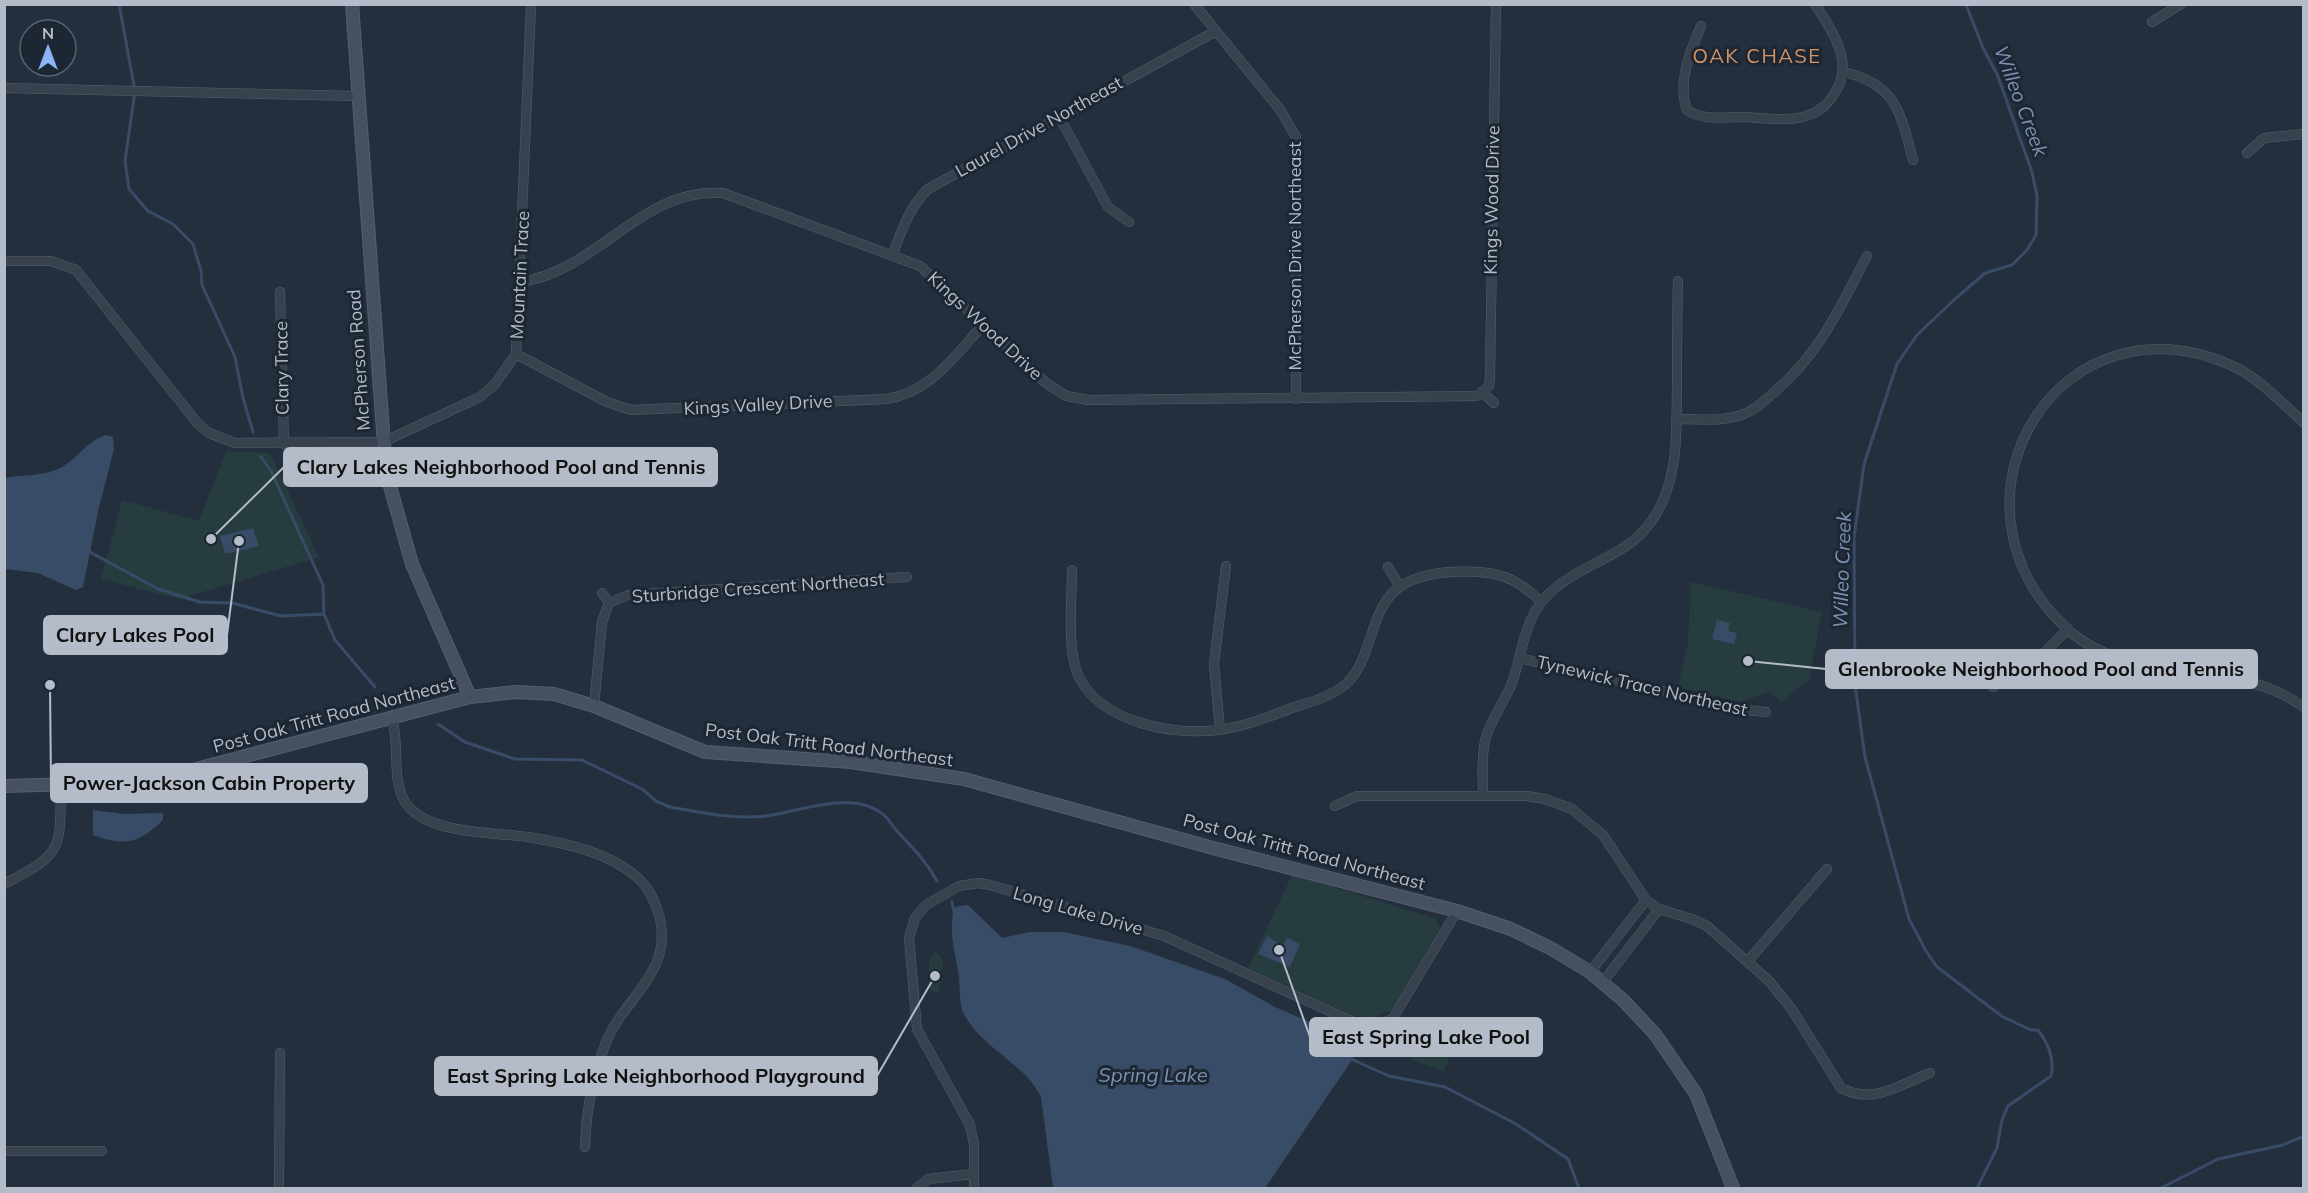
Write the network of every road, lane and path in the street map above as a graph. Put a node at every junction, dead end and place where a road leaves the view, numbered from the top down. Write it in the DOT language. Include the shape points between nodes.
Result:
graph roads {
  1 [pos="352,4"];
  2 [pos="531,4"];
  3 [pos="1194,4"];
  4 [pos="1496,4"];
  5 [pos="1815,4"];
  6 [pos="2181,4"];
  7 [pos="2152,21"];
  8 [pos="1701,26"];
  9 [pos="1216,31"];
  10 [pos="1844,72"];
  11 [pos="4,88"];
  12 [pos="358,96"];
  13 [pos="1059,116"];
  14 [pos="2304,134"];
  15 [pos="2247,153"];
  16 [pos="1912,160"];
  17 [pos="1129,222"];
  18 [pos="893,254"];
  19 [pos="1867,256"];
  20 [pos="4,261"];
  21 [pos="1678,281"];
  22 [pos="520,282"];
  23 [pos="280,292"];
  24 [pos="984,324"];
  25 [pos="516,354"];
  26 [pos="1483,393"];
  27 [pos="1296,399"];
  28 [pos="1494,403"];
  29 [pos="1677,418"];
  30 [pos="2304,423"];
  31 [pos="383,442"];
  32 [pos="284,444"];
  33 [pos="1226,566"];
  34 [pos="1388,567"];
  35 [pos="1072,570"];
  36 [pos="907,577"];
  37 [pos="1400,586"];
  38 [pos="602,593"];
  39 [pos="1541,601"];
  40 [pos="609,603"];
  41 [pos="2068,630"];
  42 [pos="1519,658"];
  43 [pos="1993,687"];
  44 [pos="470,697"];
  45 [pos="594,706"];
  46 [pos="2304,707"];
  47 [pos="1766,712"];
  48 [pos="392,717"];
  49 [pos="1220,730"];
  50 [pos="61,785"];
  51 [pos="4,786"];
  52 [pos="1483,796"];
  53 [pos="1335,806"];
  54 [pos="1827,870"];
  55 [pos="4,884"];
  56 [pos="1646,900"];
  57 [pos="1659,909"];
  58 [pos="1457,911"];
  59 [pos="1748,962"];
  60 [pos="1590,972"];
  61 [pos="1603,982"];
  62 [pos="280,1053"];
  63 [pos="1930,1073"];
  64 [pos="585,1147"];
  65 [pos="102,1150"];
  66 [pos="4,1151"];
  67 [pos="973,1174"];
  68 [pos="279,1188"];
  69 [pos="916,1188"];
  70 [pos="974,1188"];
  71 [pos="1733,1188"];
  1 -- 12 [label="street, McPherson Road"];
  2 -- 22 [label="street, Mountain Trace"];
  3 -- 9 [label="street, McPherson Drive Northeast"];
  4 -- 26 [label="street, Kings Wood Drive" via="1490,376"];
  5 -- 10 [label="street" via="1840,47"];
  6 -- 7 [label="street"];
  8 -- 10 [label="street" via="1687,67 1683,114 1797,118 1826,105"];
  9 -- 13 [label="street, Laurel Drive Northeast"];
  9 -- 27 [label="street, McPherson Drive Northeast" via="1281,111 1296,136"];
  10 -- 16 [label="street" via="1863,76 1887,92 1901,116"];
  11 -- 12 [label="street"];
  12 -- 31 [label="street, McPherson Road"];
  13 -- 17 [label="street" via="1108,207"];
  13 -- 18 [label="street, Laurel Drive Northeast" via="928,189 909,213"];
  14 -- 15 [label="street" via="2264,138"];
  18 -- 22 [label="street, Kings Wood Drive" via="740,197 706,192 674,198 578,262 546,278"];
  18 -- 24 [label="street, Kings Wood Drive" via="920,266"];
  19 -- 29 [label="street" via="1826,335 1783,385 1741,415 1722,419"];
  20 -- 32 [label="street, Mountain Trace" via="51,261 76,270 187,412 209,433 235,443"];
  21 -- 29 [label="street"];
  22 -- 25 [label="street, Mountain Trace"];
  23 -- 32 [label="street, Clary Trace"];
  24 -- 25 [label="street, Kings Valley Drive" via="929,382 918,390 887,399 632,410 607,402"];
  24 -- 27 [label="street, Kings Wood Drive" via="1046,383 1066,396 1088,400"];
  25 -- 31 [label="street, Mountain Trace" via="495,384 480,397"];
  26 -- 27 [label="street, Kings Wood Drive" via="1469,398"];
  26 -- 28 [label="street"];
  29 -- 39 [label="street" via="1675,466 1651,522 1620,552 1562,583"];
  30 -- 41 [label="street" via="2240,370 2187,353 2139,351 2112,357 2076,374 2060,387 2024,435 2012,474 2011,495 2021,561 2041,599"];
  31 -- 32 [label="street, Mountain Trace"];
  31 -- 44 [label="street, McPherson Road" via="386,471 403,536"];
  33 -- 49 [label="street" via="1214,664"];
  34 -- 37 [label="street"];
  35 -- 49 [label="street" via="1073,657 1078,677 1090,694 1106,708 1135,720 1183,730"];
  36 -- 40 [label="street, Sturbridge Crescent Northeast" via="628,595"];
  37 -- 39 [label="street" via="1433,574 1486,573 1512,580"];
  37 -- 49 [label="street" via="1384,608 1364,660 1346,684 1326,696"];
  38 -- 40 [label="street, Sturbridge Crescent Northeast"];
  39 -- 42 [label="street" via="1527,626"];
  40 -- 45 [label="street, Sturbridge Crescent Northeast" via="602,622"];
  41 -- 43 [label="street" via="2037,660"];
  41 -- 46 [label="street" via="2097,650 2124,660 2259,683"];
  42 -- 47 [label="street, Tynewick Trace Northeast"];
  42 -- 52 [label="street" via="1487,735"];
  44 -- 45 [label="street, Post Oak Tritt Road Northeast" via="537,692"];
  44 -- 48 [label="street, Post Oak Tritt Road Northeast"];
  45 -- 58 [label="street, Post Oak Tritt Road Northeast" via="705,752 851,762 964,779"];
  48 -- 50 [label="street, Post Oak Tritt Road Northeast" via="147,782"];
  48 -- 64 [label="street" via="399,786 412,810 457,829 538,839 593,853 628,870 650,890 661,922 662,950 654,970 605,1043 586,1125"];
  50 -- 51 [label="street, Post Oak Tritt Road Northeast"];
  50 -- 55 [label="street" via="60,833 53,853 42,864"];
  52 -- 53 [label="street" via="1357,796"];
  52 -- 56 [label="street" via="1527,796 1572,809 1603,835"];
  54 -- 59 [label="street"];
  56 -- 57 [label="street"];
  56 -- 60 [label="street"];
  57 -- 59 [label="street" via="1700,922"];
  57 -- 61 [label="street"];
  58 -- 60 [label="street, Post Oak Tritt Road Northeast" via="1523,934"];
  58 -- 67 [label="street, Long Lake Drive" via="1394,1018 1360,1025 1146,930 990,885 958,886 919,912 911,927 910,950 917,1029 970,1125"];
  59 -- 63 [label="street" via="1791,1008 1841,1088 1867,1096"];
  60 -- 61 [label="street, Post Oak Tritt Road Northeast"];
  61 -- 71 [label="street, Post Oak Tritt Road Northeast" via="1647,1025 1684,1073 1707,1118"];
  62 -- 68 [label="street"];
  65 -- 66 [label="street"];
  67 -- 69 [label="street" via="935,1177"];
  67 -- 70 [label="street, Long Lake Drive"];
}
